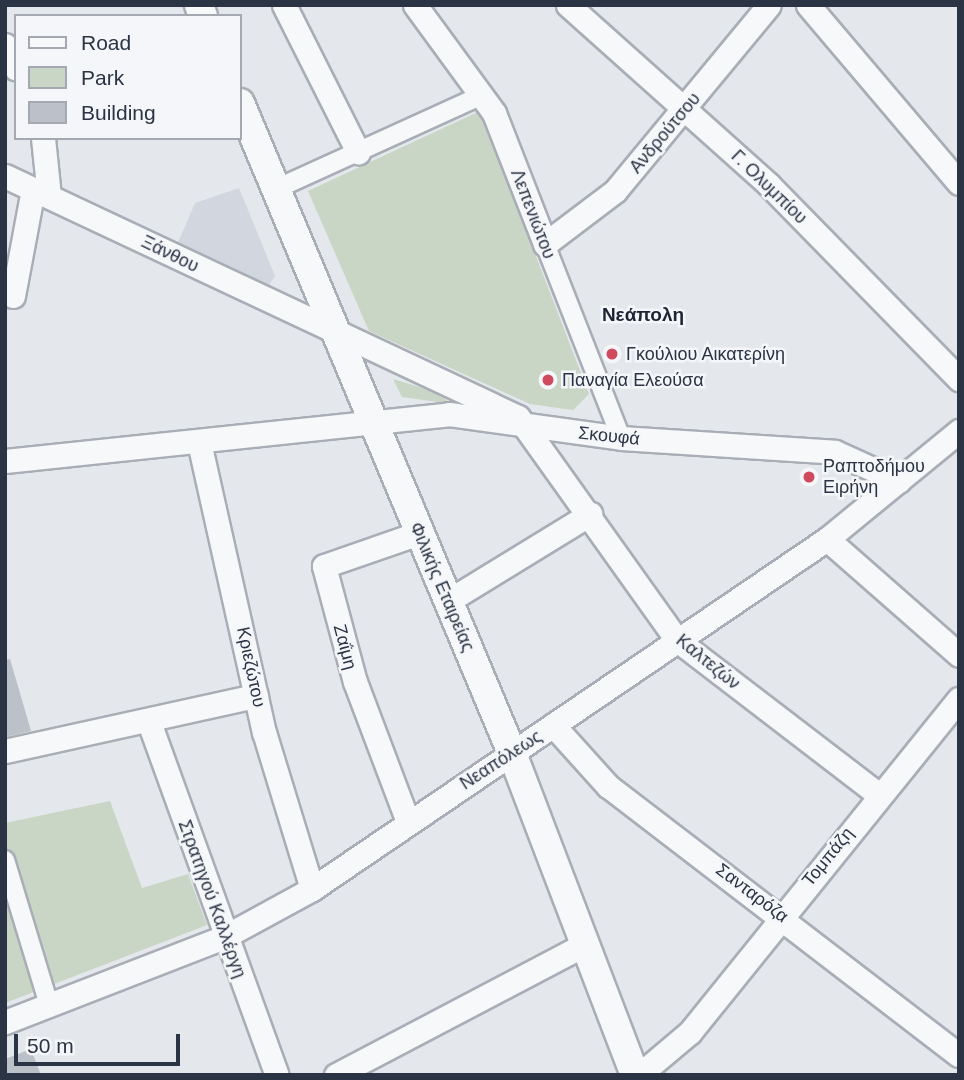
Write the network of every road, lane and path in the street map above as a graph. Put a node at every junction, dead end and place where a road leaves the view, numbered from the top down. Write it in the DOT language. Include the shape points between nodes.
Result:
graph roads {
  1 [pos="284,5"];
  2 [pos="415,5"];
  3 [pos="568,5"];
  4 [pos="769,5"];
  5 [pos="808,5"];
  6 [pos="5,45"];
  7 [pos="14,65"];
  8 [pos="480,96"];
  9 [pos="242,108"];
  10 [pos="687,110"];
  11 [pos="43,140"];
  12 [pos="358,152"];
  13 [pos="5,176"];
  14 [pos="959,183"];
  15 [pos="276,189"];
  16 [pos="41,192"];
  17 [pos="545,244"];
  18 [pos="13,296"];
  19 [pos="335,332"];
  20 [pos="959,379"];
  21 [pos="374,425"];
  22 [pos="525,425"];
  23 [pos="959,431"];
  24 [pos="621,438"];
  25 [pos="200,442"];
  26 [pos="5,461"];
  27 [pos="899,481"];
  28 [pos="590,514"];
  29 [pos="419,533"];
  30 [pos="827,539"];
  31 [pos="448,601"];
  32 [pos="677,640"];
  33 [pos="959,654"];
  34 [pos="256,696"];
  35 [pos="959,699"];
  36 [pos="149,722"];
  37 [pos="553,725"];
  38 [pos="5,751"];
  39 [pos="512,753"];
  40 [pos="879,795"];
  41 [pos="408,822"];
  42 [pos="5,860"];
  43 [pos="312,889"];
  44 [pos="782,915"];
  45 [pos="224,937"];
  46 [pos="585,944"];
  47 [pos="49,1005"];
  48 [pos="5,1022"];
  49 [pos="959,1055"];
  50 [pos="277,1075"];
  51 [pos="336,1075"];
  52 [pos="637,1075"];
  1 -- 12 [label="street"];
  2 -- 8 [label="street, Λεπενιώτου"];
  3 -- 10 [label="street, Γ. Ολυμπίου"];
  4 -- 10 [label="street, Ανδρούτσου"];
  5 -- 14 [label="street"];
  6 -- 7 [label="street"];
  8 -- 12 [label="street"];
  8 -- 17 [label="street, Λεπενιώτου" via="494,113"];
  9 -- 15 [label="street, Φιλικής Εταιρείας"];
  10 -- 17 [label="street, Ανδρούτσου" via="601,204"];
  10 -- 20 [label="street, Γ. Ολυμπίου"];
  11 -- 16 [label="street"];
  12 -- 15 [label="street"];
  13 -- 16 [label="street, Ξάνθου"];
  15 -- 19 [label="street, Φιλικής Εταιρείας"];
  16 -- 18 [label="street"];
  16 -- 19 [label="street, Ξάνθου"];
  17 -- 24 [label="street, Λεπενιώτου"];
  19 -- 21 [label="street, Φιλικής Εταιρείας"];
  19 -- 22 [label="street, Σκουφά" via="502,408"];
  21 -- 22 [label="street" via="449,414"];
  21 -- 25 [label="street"];
  21 -- 29 [label="street, Φιλικής Εταιρείας"];
  22 -- 24 [label="street, Σκουφά"];
  22 -- 28 [label="street, Καλτεζών"];
  23 -- 27 [label="street, Νεαπόλεως"];
  24 -- 27 [label="street, Σκουφά" via="835,452"];
  25 -- 26 [label="street"];
  25 -- 34 [label="street, Κριεζώτου"];
  27 -- 30 [label="street, Νεαπόλεως"];
  28 -- 31 [label="street"];
  28 -- 32 [label="street, Καλτεζών"];
  29 -- 31 [label="street, Φιλικής Εταιρείας"];
  29 -- 41 [label="street, Ζαΐμη" via="324,566 355,682"];
  30 -- 32 [label="street, Νεαπόλεως"];
  30 -- 33 [label="street"];
  31 -- 39 [label="street, Φιλικής Εταιρείας"];
  32 -- 37 [label="street, Νεαπόλεως"];
  32 -- 40 [label="street, Καλτεζών"];
  34 -- 36 [label="street"];
  34 -- 43 [label="street, Κριεζώτου"];
  35 -- 40 [label="street, Τομπάζη"];
  36 -- 38 [label="street"];
  36 -- 45 [label="street, Στρατηγού Καλλέργη"];
  37 -- 39 [label="street, Νεαπόλεως"];
  37 -- 44 [label="street, Σανταρόζα" via="608,786"];
  39 -- 41 [label="street, Νεαπόλεως"];
  39 -- 46 [label="street, Φιλικής Εταιρείας"];
  40 -- 44 [label="street, Τομπάζη"];
  41 -- 43 [label="street, Νεαπόλεως"];
  42 -- 47 [label="street"];
  43 -- 45 [label="street, Νεαπόλεως"];
  44 -- 49 [label="street, Σανταρόζα"];
  44 -- 52 [label="street, Τομπάζη" via="690,1032"];
  45 -- 47 [label="street, Νεαπόλεως"];
  45 -- 50 [label="street, Στρατηγού Καλλέργη"];
  46 -- 51 [label="street"];
  46 -- 52 [label="street, Φιλικής Εταιρείας"];
  47 -- 48 [label="street, Νεαπόλεως"];
}
